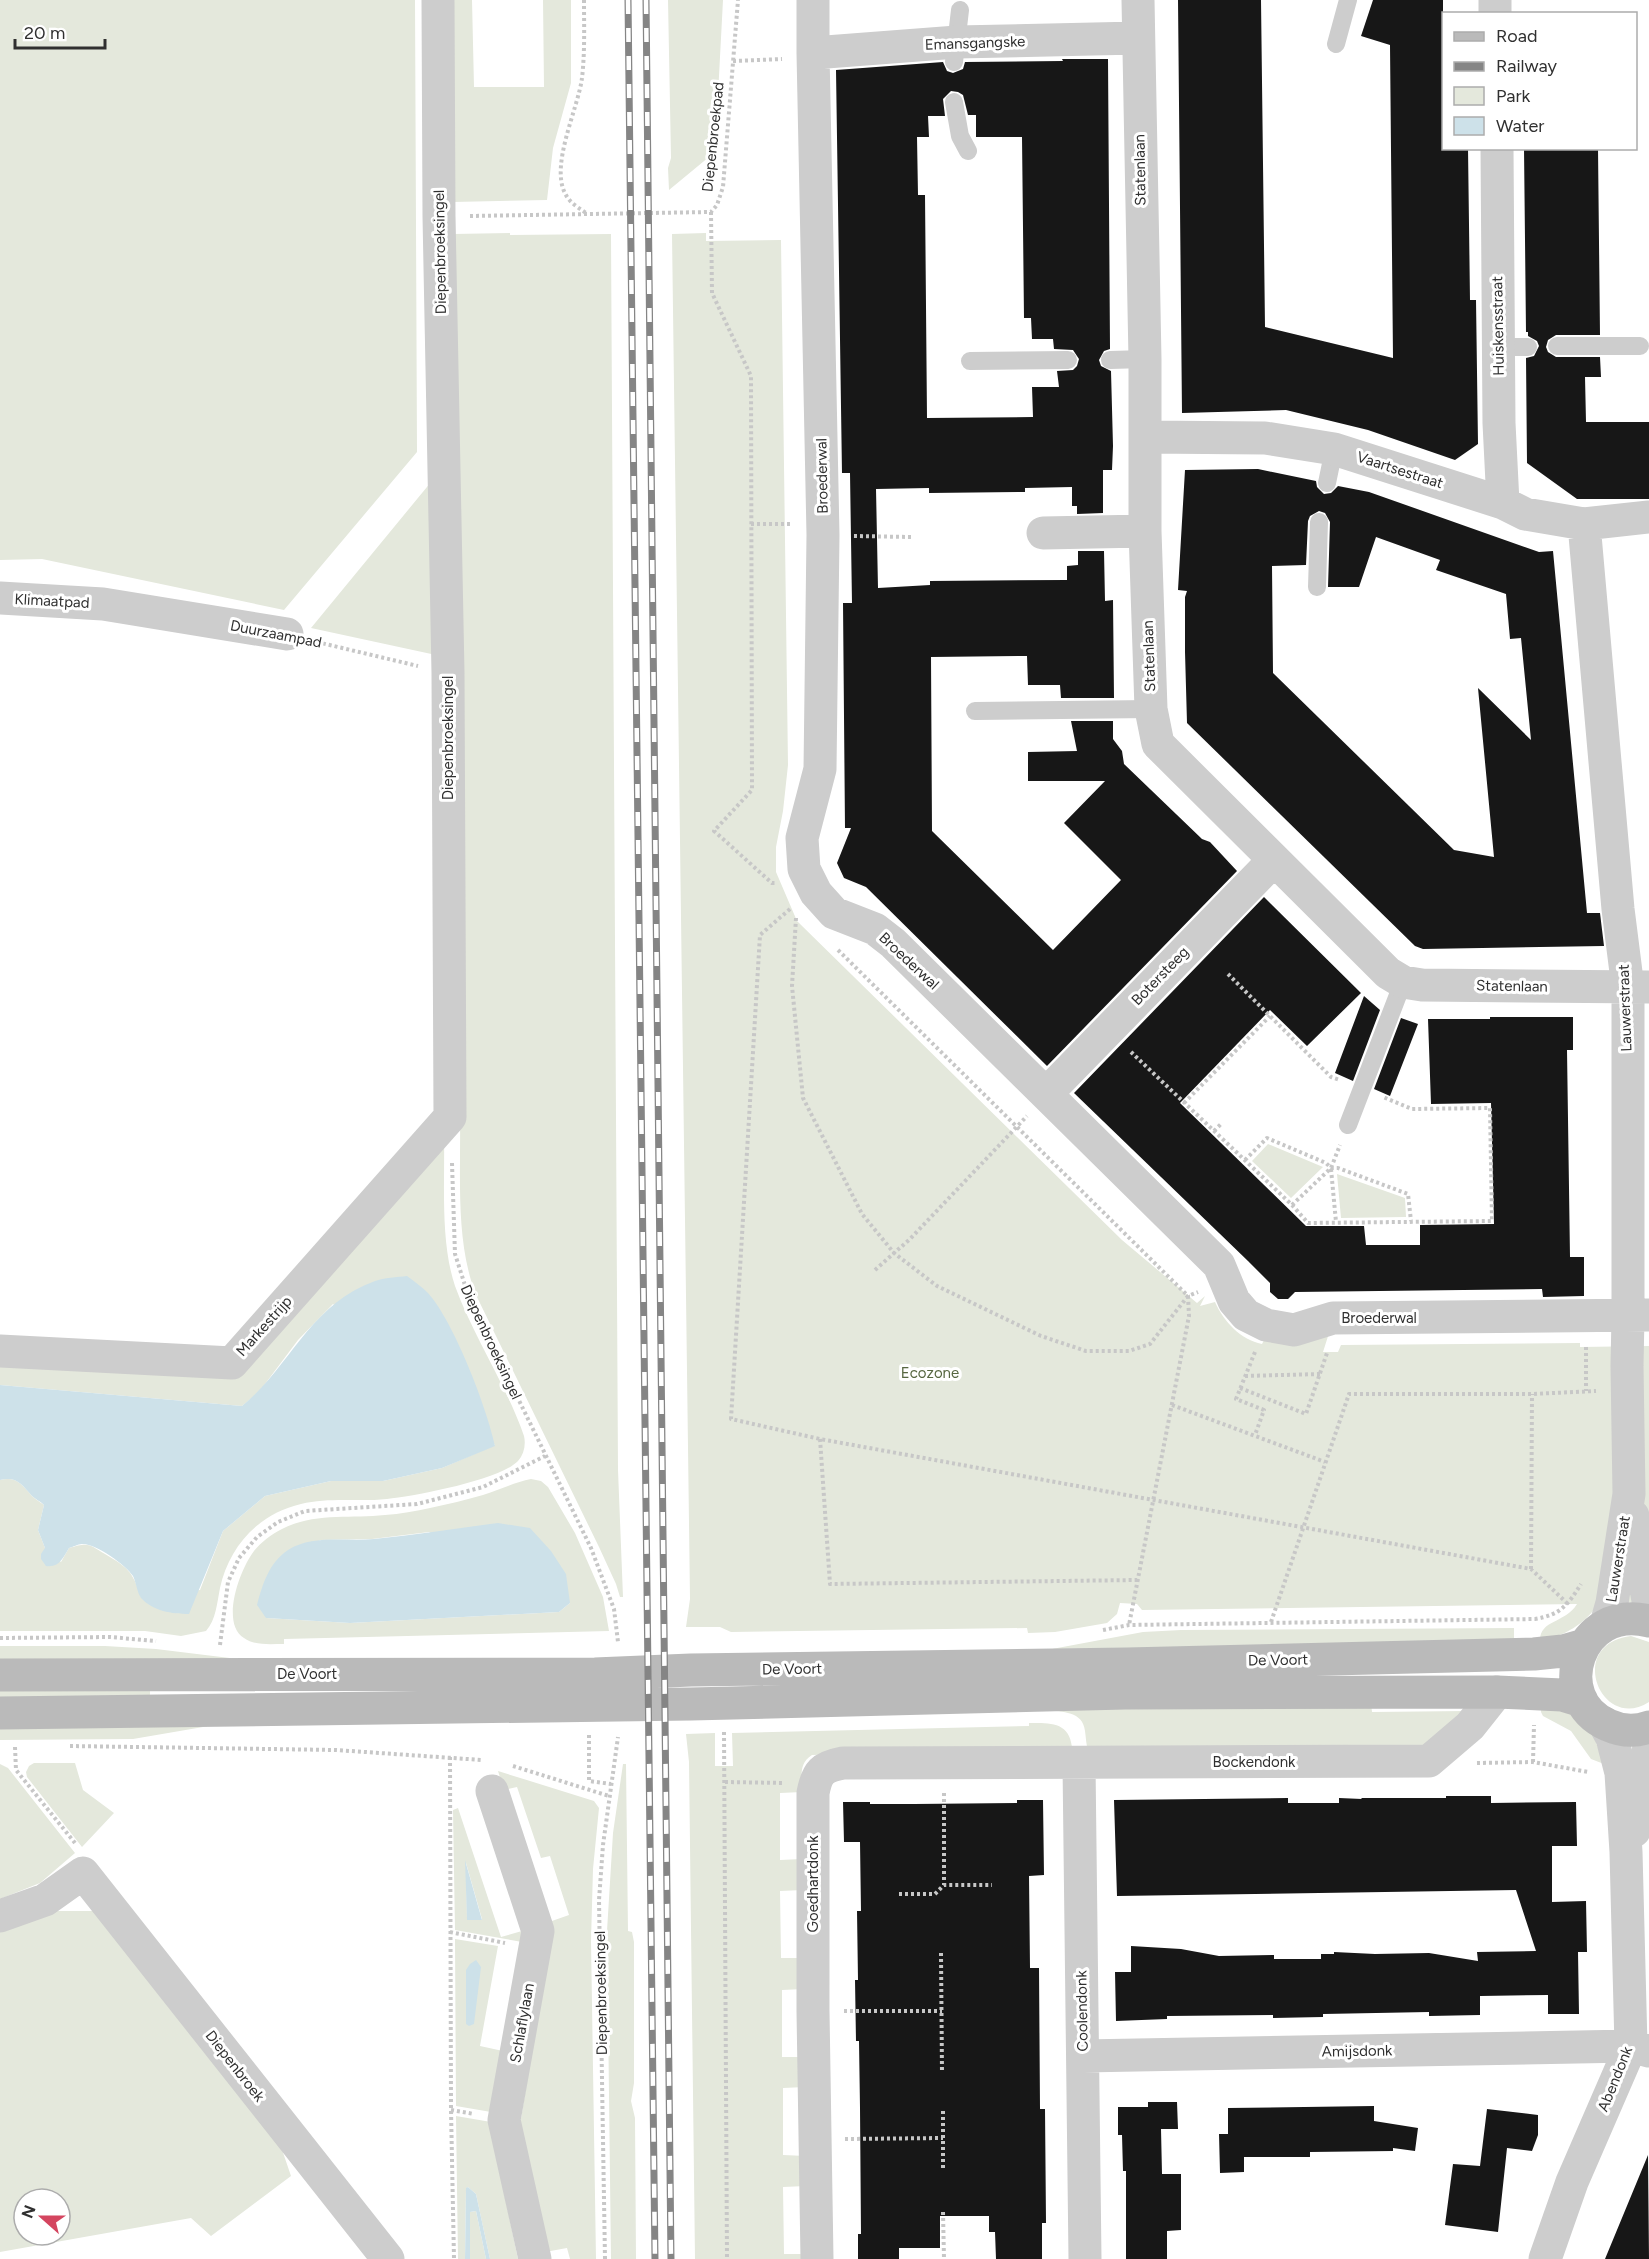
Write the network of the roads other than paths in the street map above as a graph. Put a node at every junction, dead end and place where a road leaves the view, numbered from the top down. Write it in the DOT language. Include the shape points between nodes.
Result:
graph roads {
  1 [pos="438,0"];
  2 [pos="813,0"];
  3 [pos="1138,0"];
  4 [pos="1348,0"];
  5 [pos="960,10"];
  6 [pos="1138,38"];
  7 [pos="1336,44"];
  8 [pos="955,52"];
  9 [pos="801,56"];
  10 [pos="954,102"];
  11 [pos="1497,150"];
  12 [pos="968,151"];
  13 [pos="1557,346"];
  14 [pos="1640,346"];
  15 [pos="1145,359"];
  16 [pos="1068,360"];
  17 [pos="1110,360"];
  18 [pos="970,361"];
  19 [pos="1146,437"];
  20 [pos="1334,449"];
  21 [pos="1327,483"];
  22 [pos="1503,503"];
  23 [pos="1649,517"];
  24 [pos="1319,522"];
  25 [pos="1584,525"];
  26 [pos="1145,531"];
  27 [pos="1043,533"];
  28 [pos="1317,586"];
  29 [pos="0,598"];
  30 [pos="103,604"];
  31 [pos="287,634"];
  32 [pos="1151,709"];
  33 [pos="975,711"];
  34 [pos="1274,860"];
  35 [pos="1403,982"];
  36 [pos="1638,987"];
  37 [pos="1047,1093"];
  38 [pos="450,1117"];
  39 [pos="1348,1125"];
  40 [pos="1639,1316"];
  41 [pos="0,1351"];
  42 [pos="1629,1494"];
  43 [pos="1649,1606"];
  44 [pos="1649,1621"];
  45 [pos="1595,1635"];
  46 [pos="0,1675"];
  47 [pos="1497,1692"];
  48 [pos="1593,1712"];
  49 [pos="0,1713"];
  50 [pos="1649,1727"];
  51 [pos="1649,1742"];
  52 [pos="1079,1764"];
  53 [pos="496,1772"];
  54 [pos="1626,1852"];
  55 [pos="0,1916"];
  56 [pos="1640,2048"];
  57 [pos="1083,2056"];
  58 [pos="388,2259"];
  59 [pos="535,2259"];
  60 [pos="817,2259"];
  61 [pos="1085,2259"];
  62 [pos="1545,2259"];
  1 -- 38 [label="street, Diepenbroeksingel"];
  2 -- 9 [label="street, Broederwal"];
  3 -- 6 [label="street, Statenlaan"];
  4 -- 7 [label="lane"];
  5 -- 8 [label="lane"];
  6 -- 8 [label="street, Emansgangske"];
  6 -- 15 [label="street, Statenlaan"];
  8 -- 9 [label="street, Emansgangske"];
  9 -- 37 [label="street, Broederwal" via="808,535 820,769 802,838 804,869 816,893 834,913 875,929 893,943"];
  10 -- 12 [label="lane" via="960,136"];
  11 -- 22 [label="street, Huiskensstraat" via="1514,347 1499,423"];
  13 -- 14 [label="lane"];
  15 -- 17 [label="lane"];
  15 -- 19 [label="street, Statenlaan"];
  16 -- 18 [label="lane"];
  19 -- 20 [label="street, Vaartsestraat" via="1264,438"];
  19 -- 26 [label="street, Statenlaan"];
  20 -- 21 [label="lane"];
  20 -- 22 [label="street, Vaartsestraat"];
  22 -- 25 [label="street, Vaartsestraat" via="1525,514"];
  23 -- 25 [label="street, Vaartsestraat"];
  24 -- 28 [label="lane"];
  25 -- 36 [label="street, Lauwerstraat" via="1618,909"];
  26 -- 27 [label="street"];
  26 -- 32 [label="street, Statenlaan"];
  29 -- 30 [label="street, Klimaatpad"];
  30 -- 31 [label="street, Duurzaampad"];
  32 -- 33 [label="lane"];
  32 -- 34 [label="street, Statenlaan" via="1158,744"];
  34 -- 35 [label="street, Statenlaan" via="1388,972"];
  34 -- 37 [label="street, Botersteeg"];
  35 -- 36 [label="street, Statenlaan" via="1422,986"];
  35 -- 39 [label="lane"];
  36 -- 40 [label="street, Lauwerstraat"];
  37 -- 40 [label="street, Broederwal" via="1220,1265 1234,1301 1246,1315 1266,1325 1293,1330 1333,1318 1585,1331"];
  38 -- 41 [label="street, Markestrijp" via="232,1363"];
  40 -- 42 [label="street, Lauwerstraat" via="1621,1389"];
  42 -- 43 [label="street, Lauwerstraat"];
  42 -- 45 [label="street, Lauwerstraat" via="1612,1603"];
  44 -- 45 [label="street, De Voort" via="1622,1619"];
  45 -- 46 [label="street, De Voort" via="1563,1651 1534,1654 595,1674"];
  45 -- 48 [label="street" via="1578,1659 1576,1673 1577,1687"];
  47 -- 48 [label="street" via="1562,1695"];
  47 -- 49 [label="street" via="1125,1693"];
  47 -- 52 [label="street, Bockendonk" via="1470,1726 1429,1761"];
  48 -- 50 [label="street" via="1617,1728"];
  48 -- 54 [label="street, Abendonk" via="1612,1738 1622,1773"];
  51 -- 54 [label="street, Abendonk" via="1645,1800"];
  52 -- 57 [label="street, Coolendonk"];
  52 -- 60 [label="street, Goedhartdonk" via="843,1763 820,1772 814,1784"];
  53 -- 59 [label="street, Schlaflylaan" via="538,1931 504,2120"];
  54 -- 56 [label="street, Abendonk"];
  55 -- 58 [label="street, Diepenbroek" via="45,1900 82,1873"];
  56 -- 57 [label="street, Amijsdonk"];
  56 -- 62 [label="street, Abendonk" via="1572,2182"];
  57 -- 61 [label="street, Coolendonk"];
}
